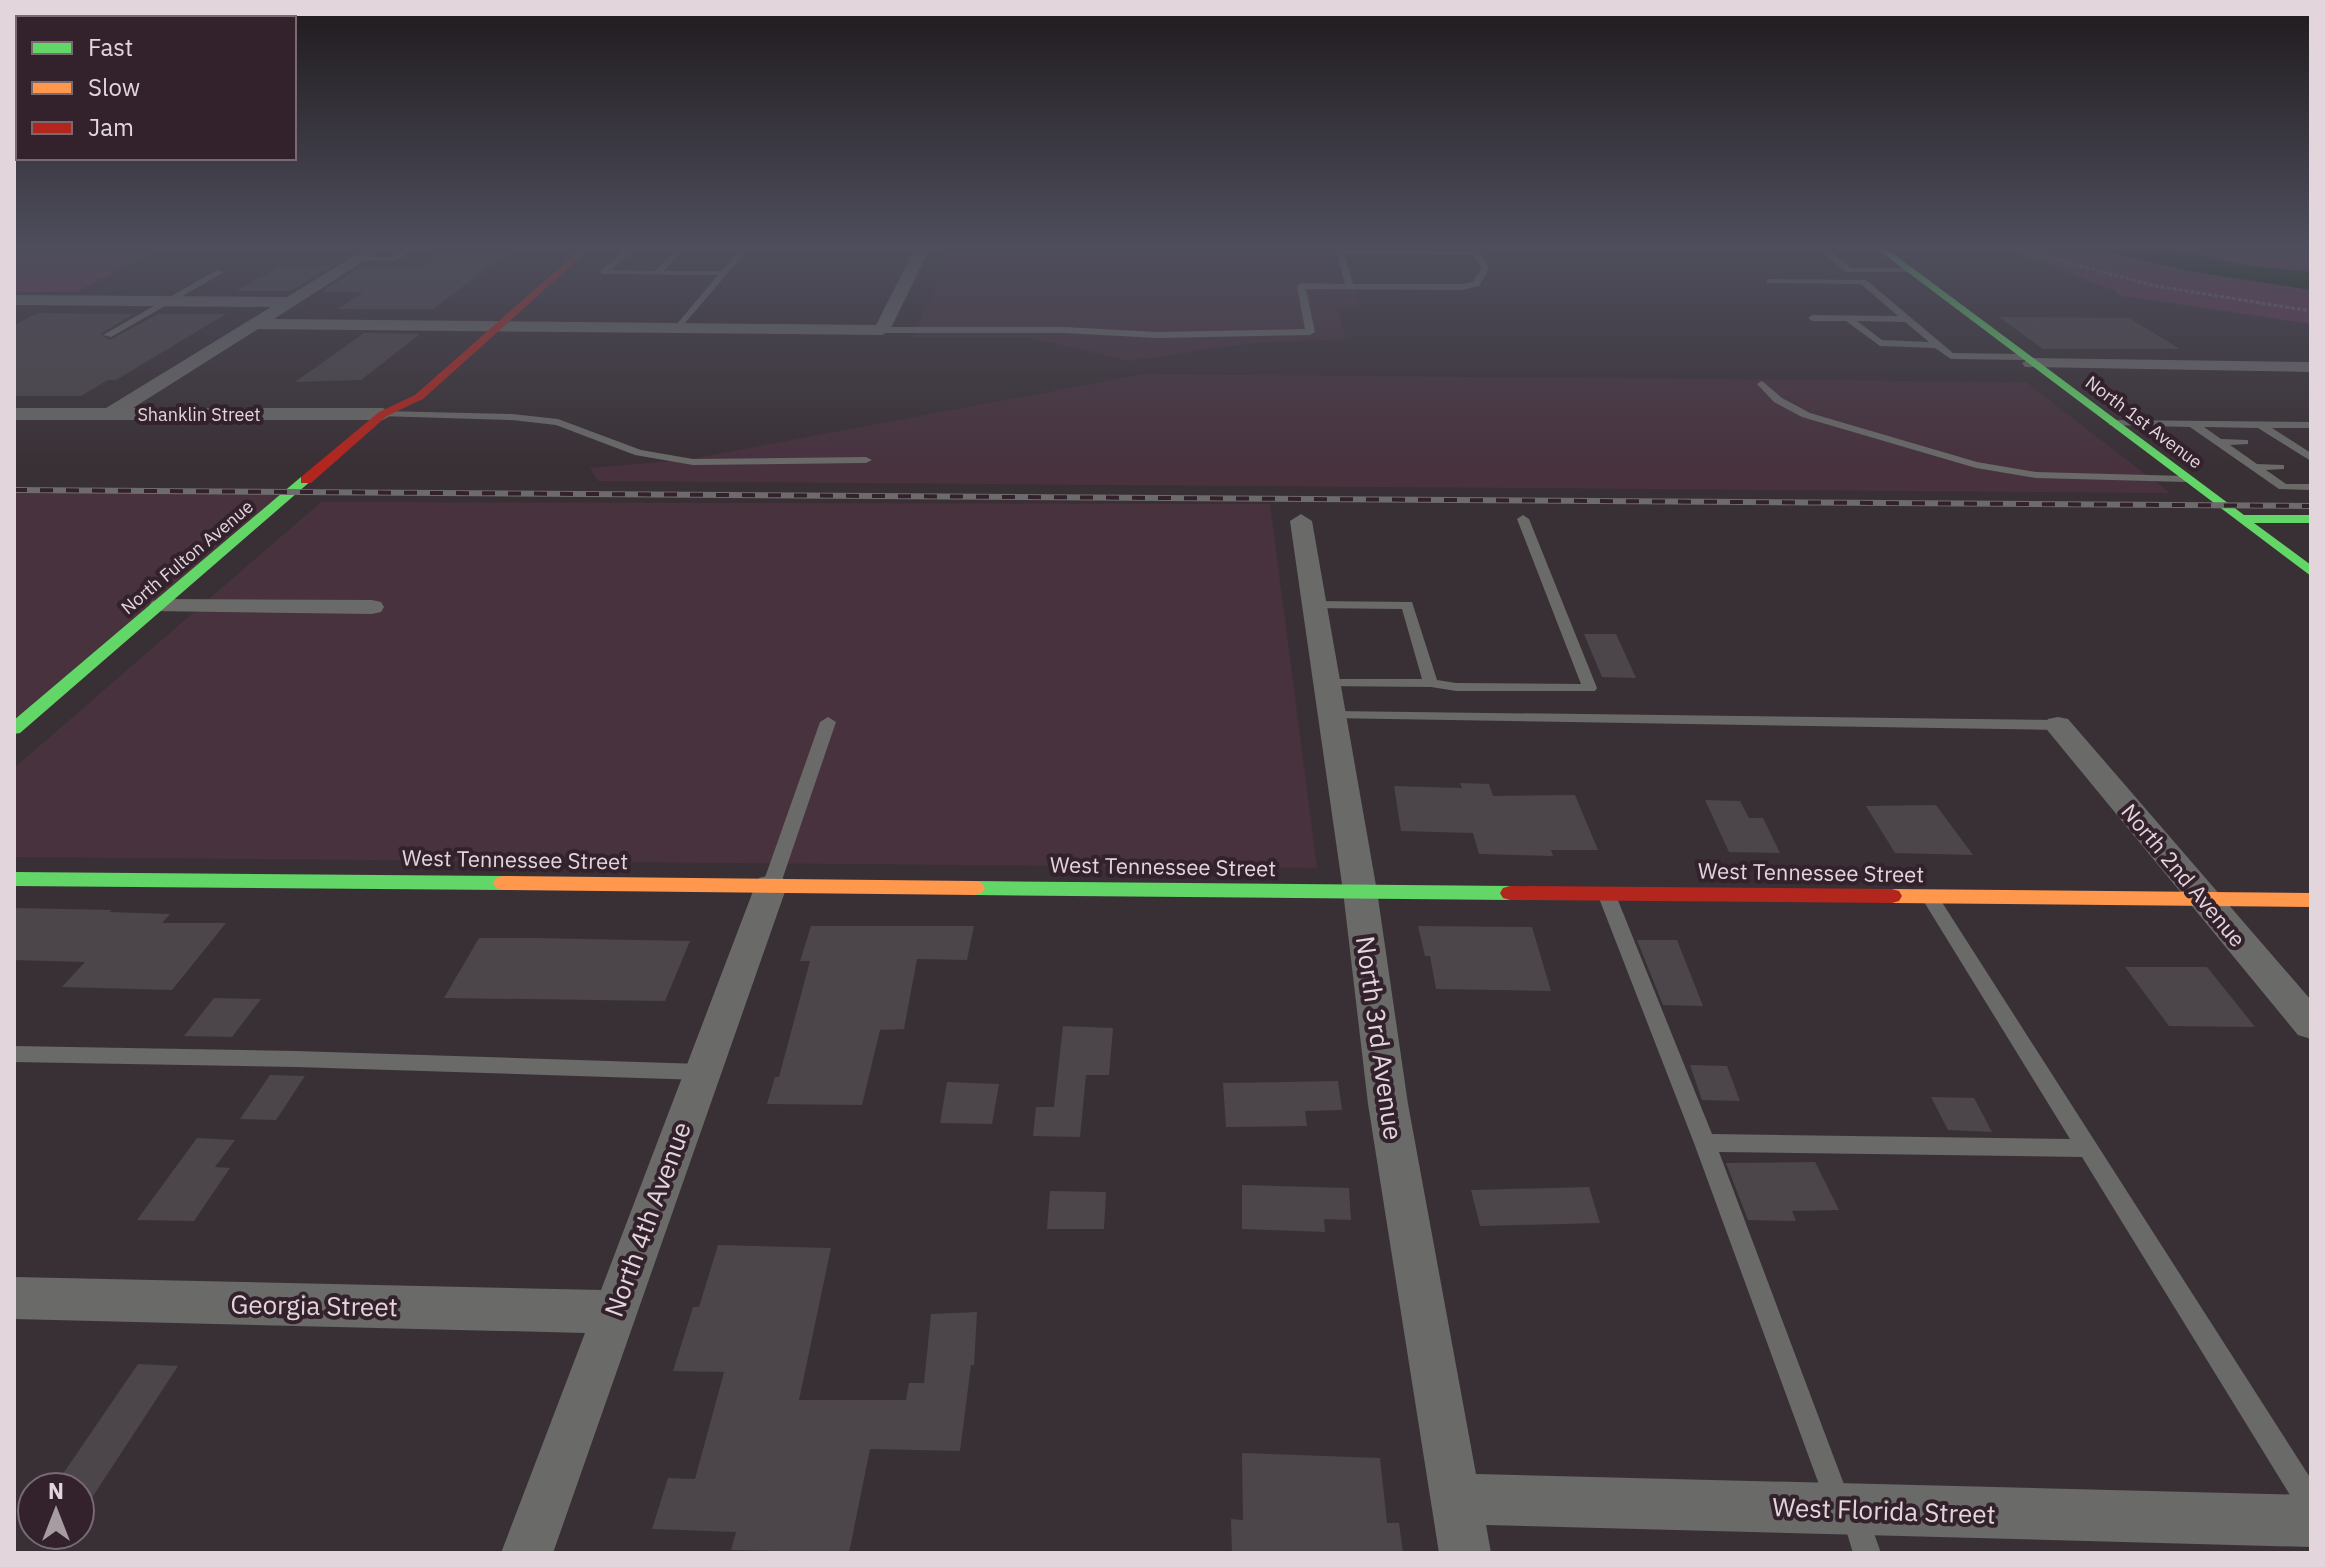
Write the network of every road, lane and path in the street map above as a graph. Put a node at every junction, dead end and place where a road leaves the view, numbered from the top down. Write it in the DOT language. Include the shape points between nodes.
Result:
graph roads {
  1 [pos="137,319"];
  2 [pos="262,319"];
  3 [pos="479,319"];
  4 [pos="504,319"];
  5 [pos="686,319"];
  6 [pos="888,319"];
  7 [pos="1307,319"];
  8 [pos="1849,319"];
  9 [pos="1906,319"];
  10 [pos="1973,319"];
  11 [pos="254,324"];
  12 [pos="472,325"];
  13 [pos="497,325"];
  14 [pos="679,327"];
  15 [pos="882,330"];
  16 [pos="108,335"];
  17 [pos="1938,345"];
  18 [pos="2027,360"];
  19 [pos="2311,367"];
  20 [pos="1762,384"];
  21 [pos="14,414"];
  22 [pos="110,414"];
  23 [pos="383,414"];
  24 [pos="2111,423"];
  25 [pos="2191,423"];
  26 [pos="2259,424"];
  27 [pos="2311,425"];
  28 [pos="2218,442"];
  29 [pos="2244,442"];
  30 [pos="2236,455"];
  31 [pos="2262,455"];
  32 [pos="2306,456"];
  33 [pos="866,460"];
  34 [pos="2255,467"];
  35 [pos="2280,467"];
  36 [pos="2186,479"];
  37 [pos="2311,487"];
  38 [pos="1523,519"];
  39 [pos="2240,519"];
  40 [pos="2311,519"];
  41 [pos="1301,521"];
  42 [pos="2311,572"];
  43 [pos="1313,605"];
  44 [pos="161,606"];
  45 [pos="372,607"];
  46 [pos="1431,683"];
  47 [pos="1330,699"];
  48 [pos="828,722"];
  49 [pos="2058,725"];
  50 [pos="14,729"];
  51 [pos="14,879"];
  52 [pos="771,886"];
  53 [pos="1360,891"];
  54 [pos="1606,893"];
  55 [pos="1930,897"];
  56 [pos="2203,899"];
  57 [pos="2311,900"];
  58 [pos="2311,1025"];
  59 [pos="14,1054"];
  60 [pos="701,1072"];
  61 [pos="1705,1143"];
  62 [pos="2088,1148"];
  63 [pos="14,1298"];
  64 [pos="613,1312"];
  65 [pos="1457,1499"];
  66 [pos="2311,1503"];
  67 [pos="2311,1521"];
  68 [pos="1853,1524"];
  69 [pos="527,1553"];
  70 [pos="1465,1553"];
  1 -- 16 [label="lane"];
  2 -- 11 [label="street"];
  3 -- 12 [label="main road, North Fulton Avenue"];
  4 -- 13 [label="main road, North Fulton Avenue"];
  5 -- 14 [label="lane"];
  6 -- 15 [label="street"];
  7 -- 15 [label="lane" via="1310,332"];
  8 -- 17 [label="lane" via="1880,343"];
  9 -- 17 [label="lane"];
  10 -- 18 [label="main road, North 1st Avenue"];
  11 -- 12 [label="street"];
  11 -- 22 [label="street"];
  12 -- 13 [label="street"];
  12 -- 23 [label="main road, North Fulton Avenue" via="392,398"];
  13 -- 14 [label="street"];
  13 -- 23 [label="main road, North Fulton Avenue" via="419,397"];
  14 -- 15 [label="street"];
  17 -- 18 [label="lane" via="1951,356"];
  18 -- 19 [label="street"];
  18 -- 24 [label="main road, North 1st Avenue"];
  20 -- 36 [label="lane" via="1806,415 1976,465 2036,475"];
  21 -- 22 [label="street, Shanklin Street"];
  22 -- 23 [label="street, Shanklin Street"];
  23 -- 33 [label="lane" via="558,422 639,453 693,462"];
  23 -- 44 [label="main road, North Fulton Avenue"];
  24 -- 25 [label="lane"];
  24 -- 36 [label="main road, North 1st Avenue"];
  25 -- 26 [label="lane"];
  25 -- 28 [label="lane"];
  26 -- 27 [label="lane"];
  26 -- 32 [label="lane"];
  28 -- 29 [label="lane"];
  28 -- 30 [label="lane"];
  30 -- 31 [label="lane"];
  30 -- 34 [label="lane"];
  34 -- 35 [label="lane"];
  34 -- 37 [label="lane" via="2283,487"];
  36 -- 39 [label="main road, North 1st Avenue"];
  38 -- 46 [label="lane" via="1590,688"];
  39 -- 40 [label="main road"];
  39 -- 42 [label="main road, North 1st Avenue"];
  41 -- 43 [label="street, North 3rd Avenue"];
  43 -- 46 [label="lane" via="1407,605"];
  43 -- 47 [label="street, North 3rd Avenue"];
  44 -- 45 [label="street"];
  44 -- 50 [label="main road, North Fulton Avenue"];
  46 -- 47 [label="lane"];
  47 -- 49 [label="lane"];
  47 -- 53 [label="street, North 3rd Avenue"];
  48 -- 52 [label="lane"];
  49 -- 56 [label="street, North 2nd Avenue"];
  51 -- 52 [label="main road, West Tennessee Street"];
  52 -- 53 [label="main road, West Tennessee Street"];
  52 -- 60 [label="street, North 4th Avenue"];
  53 -- 54 [label="main road, West Tennessee Street"];
  53 -- 65 [label="street, North 3rd Avenue" via="1388,1104"];
  54 -- 55 [label="main road, West Tennessee Street"];
  54 -- 61 [label="lane"];
  55 -- 56 [label="main road, West Tennessee Street"];
  55 -- 62 [label="lane"];
  56 -- 57 [label="main road, West Tennessee Street"];
  56 -- 58 [label="street, North 2nd Avenue"];
  59 -- 60 [label="lane"];
  60 -- 64 [label="street, North 4th Avenue"];
  61 -- 62 [label="lane"];
  61 -- 68 [label="lane"];
  62 -- 66 [label="lane"];
  63 -- 64 [label="street, Georgia Street"];
  64 -- 69 [label="street, North 4th Avenue"];
  65 -- 68 [label="street, West Florida Street"];
  65 -- 70 [label="street, North 3rd Avenue"];
  67 -- 68 [label="street, West Florida Street"];
}
